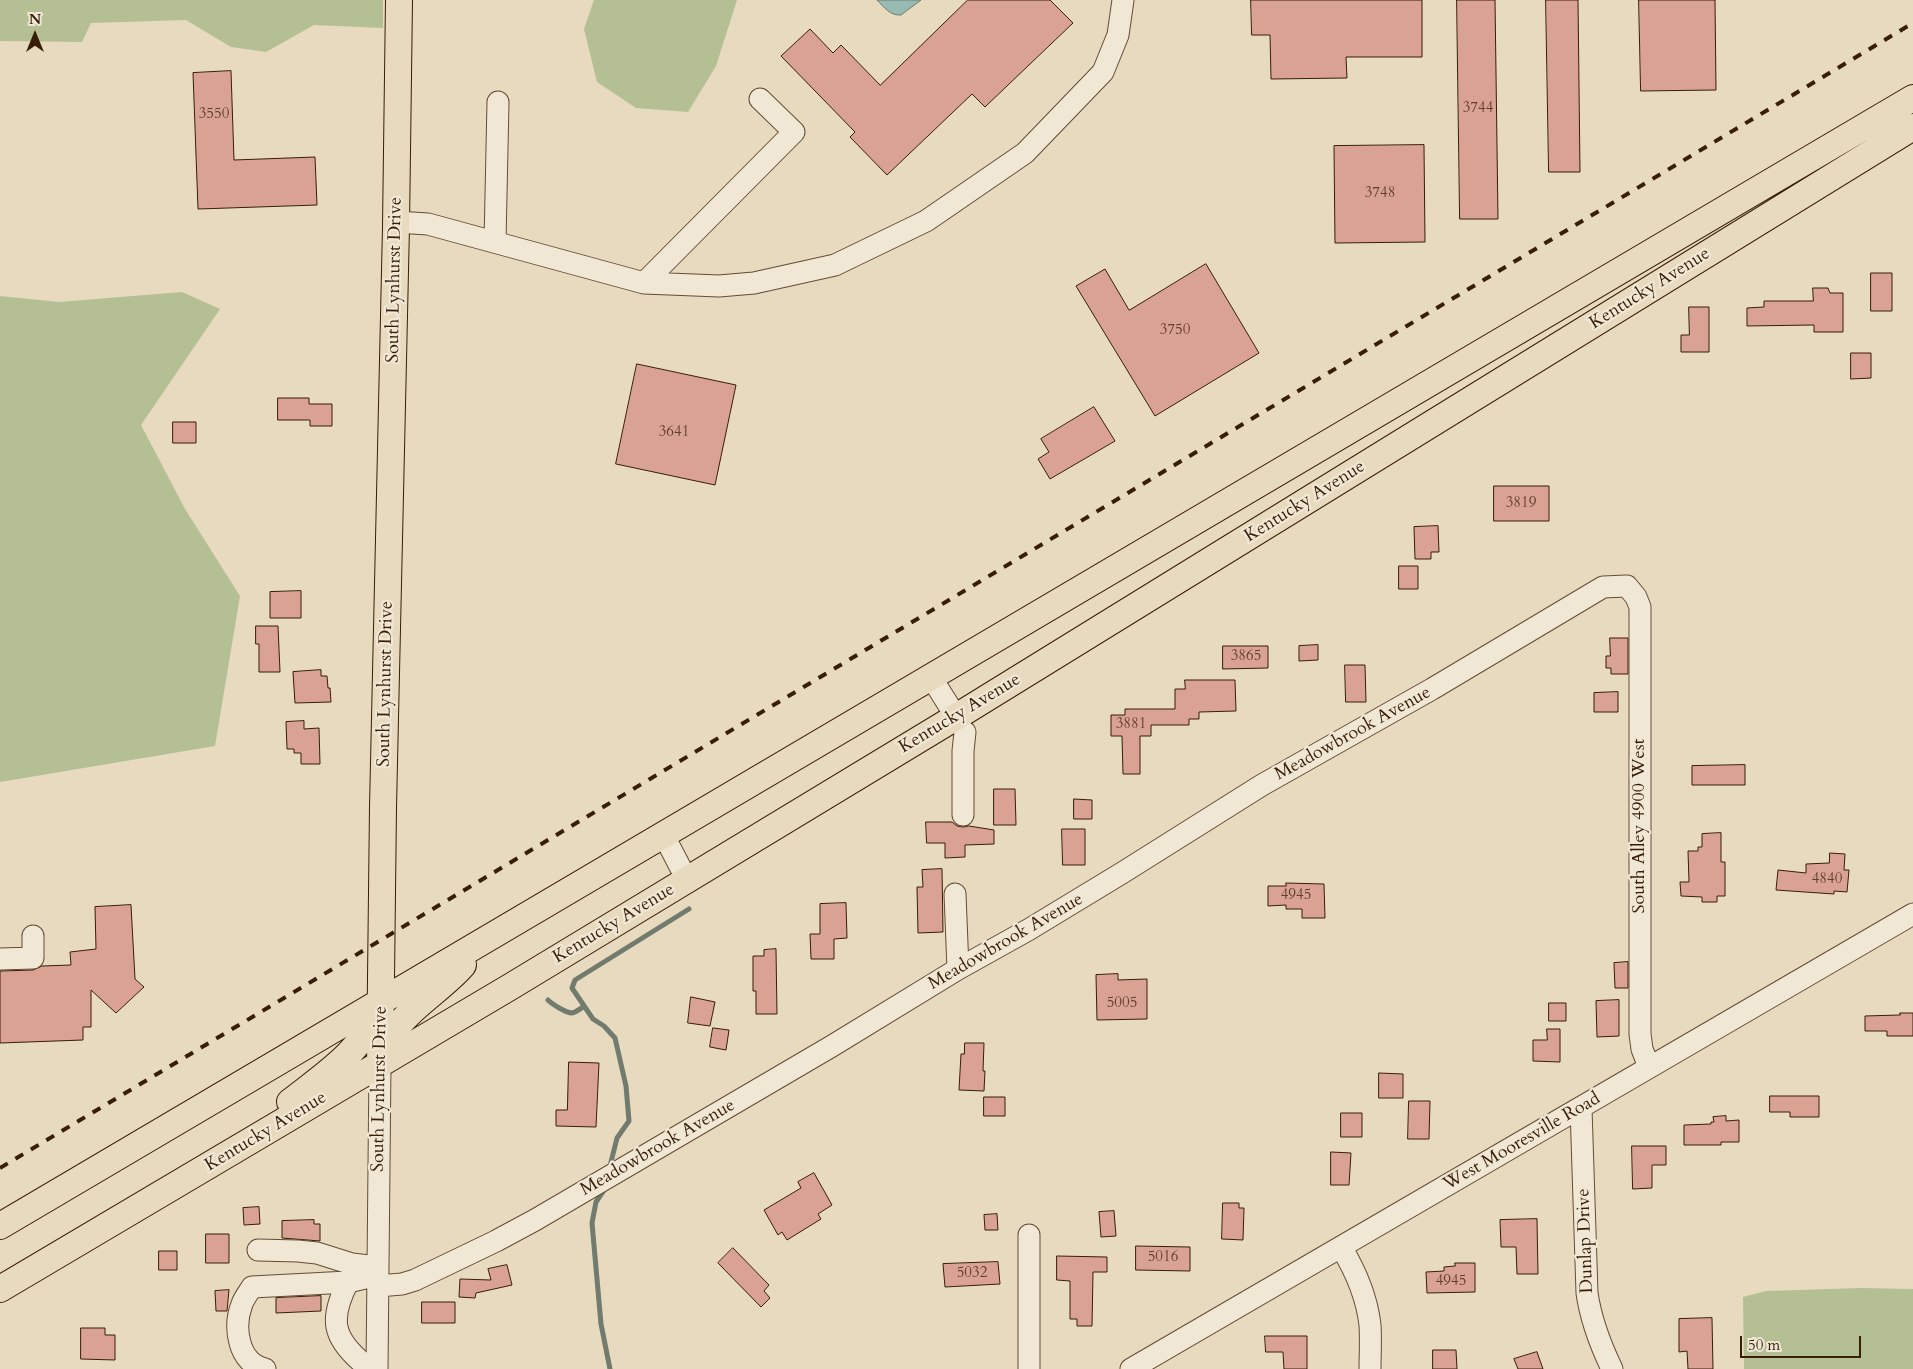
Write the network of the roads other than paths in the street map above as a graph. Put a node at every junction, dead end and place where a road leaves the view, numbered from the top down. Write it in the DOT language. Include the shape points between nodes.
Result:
graph roads {
  1 [pos="399,0"];
  2 [pos="1122,0"];
  3 [pos="760,98"];
  4 [pos="1913,98"];
  5 [pos="498,102"];
  6 [pos="1913,127"];
  7 [pos="396,222"];
  8 [pos="495,242"];
  9 [pos="644,283"];
  10 [pos="1627,586"];
  11 [pos="931,677"];
  12 [pos="961,724"];
  13 [pos="962,815"];
  14 [pos="663,834"];
  15 [pos="687,880"];
  16 [pos="955,894"];
  17 [pos="1913,914"];
  18 [pos="33,936"];
  19 [pos="477,944"];
  20 [pos="0,959"];
  21 [pos="958,969"];
  22 [pos="381,1001"];
  23 [pos="380,1064"];
  24 [pos="1649,1068"];
  25 [pos="1581,1108"];
  26 [pos="273,1128"];
  27 [pos="0,1226"];
  28 [pos="1029,1235"];
  29 [pos="1341,1248"];
  30 [pos="258,1250"];
  31 [pos="378,1276"];
  32 [pos="348,1282"];
  33 [pos="0,1289"];
  34 [pos="373,1365"];
  35 [pos="265,1369"];
  36 [pos="343,1369"];
  37 [pos="1029,1369"];
  38 [pos="1131,1369"];
  39 [pos="1370,1369"];
  40 [pos="1612,1369"];
  1 -- 7 [label="main road, South Lynhurst Drive"];
  2 -- 9 [label="street" via="1118,35 1103,72 1025,153 926,221 835,265 754,283 719,286"];
  3 -- 9 [label="street" via="794,132"];
  4 -- 11 [label="main road, Kentucky Avenue"];
  5 -- 8 [label="street"];
  6 -- 12 [label="main road, Kentucky Avenue"];
  7 -- 8 [label="street" via="428,224"];
  7 -- 22 [label="main road, South Lynhurst Drive"];
  8 -- 9 [label="street"];
  10 -- 21 [label="street, Meadowbrook Avenue" via="1603,587 1262,785 1028,930"];
  10 -- 24 [label="street, South Alley 4900 West" via="1640,607 1640,1034"];
  11 -- 12 [label="street"];
  11 -- 14 [label="main road, Kentucky Avenue"];
  12 -- 13 [label="street"];
  12 -- 15 [label="main road, Kentucky Avenue"];
  14 -- 15 [label="street"];
  14 -- 19 [label="main road, Kentucky Avenue"];
  15 -- 23 [label="main road, Kentucky Avenue"];
  16 -- 21 [label="street"];
  17 -- 24 [label="street, West Mooresville Road"];
  18 -- 20 [label="street" via="33,958"];
  19 -- 22 [label="main road, Kentucky Avenue"];
  19 -- 23 [label="main road" via="456,974 402,1021 387,1044"];
  21 -- 31 [label="street, Meadowbrook Avenue" via="513,1233 415,1280 402,1284"];
  22 -- 23 [label="main road, South Lynhurst Drive"];
  22 -- 26 [label="main road" via="372,1026 363,1039 283,1107"];
  22 -- 27 [label="main road, Kentucky Avenue"];
  23 -- 26 [label="main road, Kentucky Avenue"];
  23 -- 31 [label="street, South Lynhurst Drive"];
  24 -- 25 [label="street, West Mooresville Road"];
  25 -- 29 [label="street, West Mooresville Road"];
  25 -- 40 [label="street, Dunlap Drive" via="1587,1294 1597,1338"];
  26 -- 33 [label="main road, Kentucky Avenue"];
  28 -- 37 [label="street"];
  29 -- 38 [label="street, West Mooresville Road"];
  29 -- 39 [label="street" via="1365,1303 1370,1324"];
  30 -- 31 [label="street" via="318,1254"];
  31 -- 32 [label="street"];
  31 -- 34 [label="street, South Lynhurst Drive"];
  32 -- 34 [label="street" via="336,1314 337,1329 348,1351"];
  32 -- 35 [label="street" via="252,1287 242,1304 238,1324 240,1348 250,1362"];
  34 -- 36 [label="street"];
}
